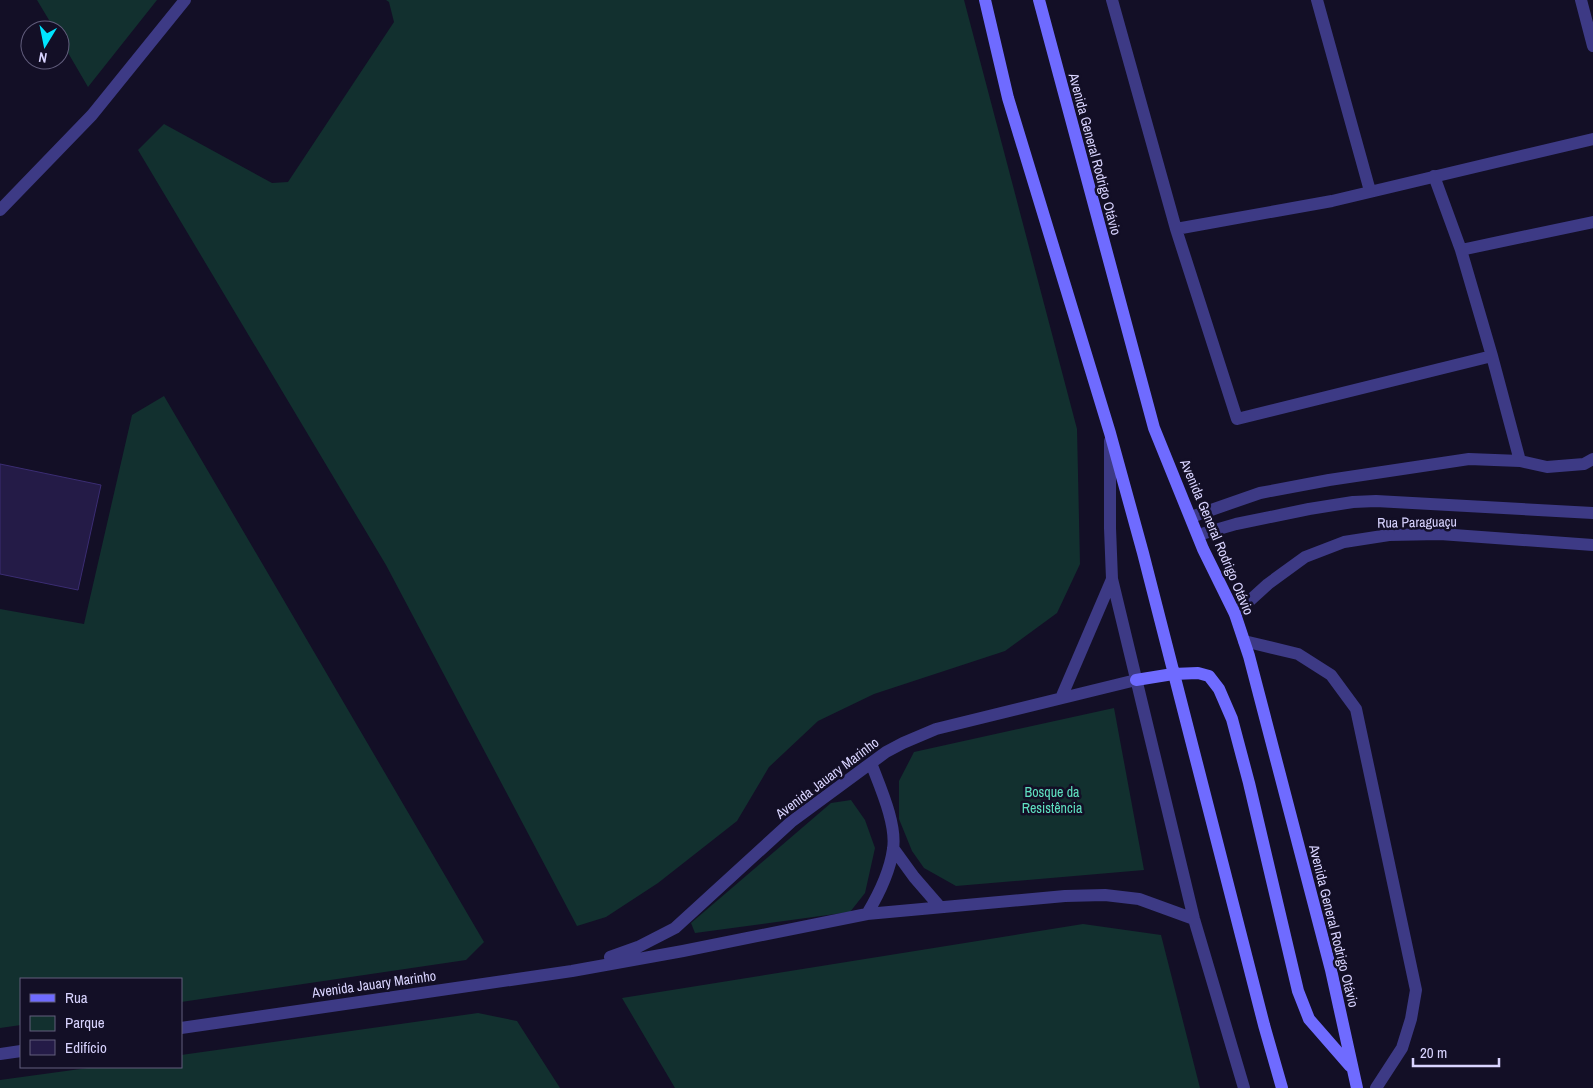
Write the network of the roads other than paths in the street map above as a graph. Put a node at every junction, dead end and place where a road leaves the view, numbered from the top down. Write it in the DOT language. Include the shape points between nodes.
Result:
graph roads {
  1 [pos="186,0"];
  2 [pos="986,0"];
  3 [pos="1039,0"];
  4 [pos="1112,0"];
  5 [pos="1317,0"];
  6 [pos="1581,0"];
  7 [pos="1593,46"];
  8 [pos="1593,139"];
  9 [pos="1434,176"];
  10 [pos="1370,191"];
  11 [pos="0,210"];
  12 [pos="1593,222"];
  13 [pos="1176,229"];
  14 [pos="1461,250"];
  15 [pos="1492,356"];
  16 [pos="1110,433"];
  17 [pos="1593,459"];
  18 [pos="1520,460"];
  19 [pos="1593,513"];
  20 [pos="1191,517"];
  21 [pos="1198,535"];
  22 [pos="1593,545"];
  23 [pos="1112,579"];
  24 [pos="1235,614"];
  25 [pos="1244,641"];
  26 [pos="1173,674"];
  27 [pos="1136,680"];
  28 [pos="1061,698"];
  29 [pos="871,763"];
  30 [pos="893,848"];
  31 [pos="940,907"];
  32 [pos="867,914"];
  33 [pos="1194,919"];
  34 [pos="572,971"];
  35 [pos="182,1028"];
  36 [pos="20,1051"];
  37 [pos="0,1054"];
  38 [pos="1352,1067"];
  39 [pos="1244,1088"];
  40 [pos="1282,1088"];
  41 [pos="1357,1088"];
  42 [pos="1376,1088"];
  1 -- 11 [label="street" via="92,115"];
  2 -- 16 [label="main road" via="1008,98"];
  3 -- 20 [label="main road, Avenida General Rodrigo Otávio" via="1154,428"];
  4 -- 13 [label="street"];
  5 -- 10 [label="street"];
  6 -- 7 [label="street"];
  8 -- 9 [label="street"];
  9 -- 10 [label="street"];
  9 -- 14 [label="street"];
  10 -- 13 [label="street" via="1332,201"];
  12 -- 14 [label="street"];
  13 -- 15 [label="street" via="1237,419"];
  14 -- 15 [label="street"];
  15 -- 18 [label="street"];
  16 -- 23 [label="street"];
  16 -- 26 [label="main road"];
  17 -- 18 [label="street" via="1584,464 1547,467"];
  18 -- 20 [label="street" via="1469,459 1329,480 1260,493"];
  19 -- 21 [label="street" via="1353,502 1236,524"];
  20 -- 21 [label="main road, Avenida General Rodrigo Otávio"];
  21 -- 24 [label="main road, Avenida General Rodrigo Otávio"];
  22 -- 24 [label="street, Rua Paraguaçu" via="1440,534 1389,535 1344,542 1305,557"];
  23 -- 27 [label="street"];
  23 -- 28 [label="street"];
  24 -- 25 [label="main road, Avenida General Rodrigo Otávio"];
  25 -- 38 [label="main road, Avenida General Rodrigo Otávio" via="1331,970"];
  25 -- 42 [label="street" via="1298,654 1330,675 1356,709 1416,990 1402,1048"];
  26 -- 27 [label="main road"];
  26 -- 38 [label="main road" via="1209,676 1219,688 1232,719 1249,783 1298,991 1308,1019"];
  26 -- 40 [label="main road"];
  27 -- 28 [label="street, Avenida Jauary Marinho"];
  27 -- 33 [label="street"];
  28 -- 29 [label="street, Avenida Jauary Marinho" via="936,730 894,747"];
  29 -- 30 [label="street" via="888,811"];
  29 -- 34 [label="street, Avenida Jauary Marinho" via="791,822 675,928 638,947"];
  30 -- 31 [label="street"];
  30 -- 32 [label="street" via="883,884"];
  31 -- 32 [label="street, Avenida Jauary Marinho"];
  31 -- 33 [label="street, Avenida Jauary Marinho" via="1105,894 1138,899"];
  32 -- 34 [label="street, Avenida Jauary Marinho"];
  33 -- 39 [label="street"];
  34 -- 35 [label="street, Avenida Jauary Marinho"];
  36 -- 37 [label="street"];
  38 -- 41 [label="main road, Avenida General Rodrigo Otávio"];
}
